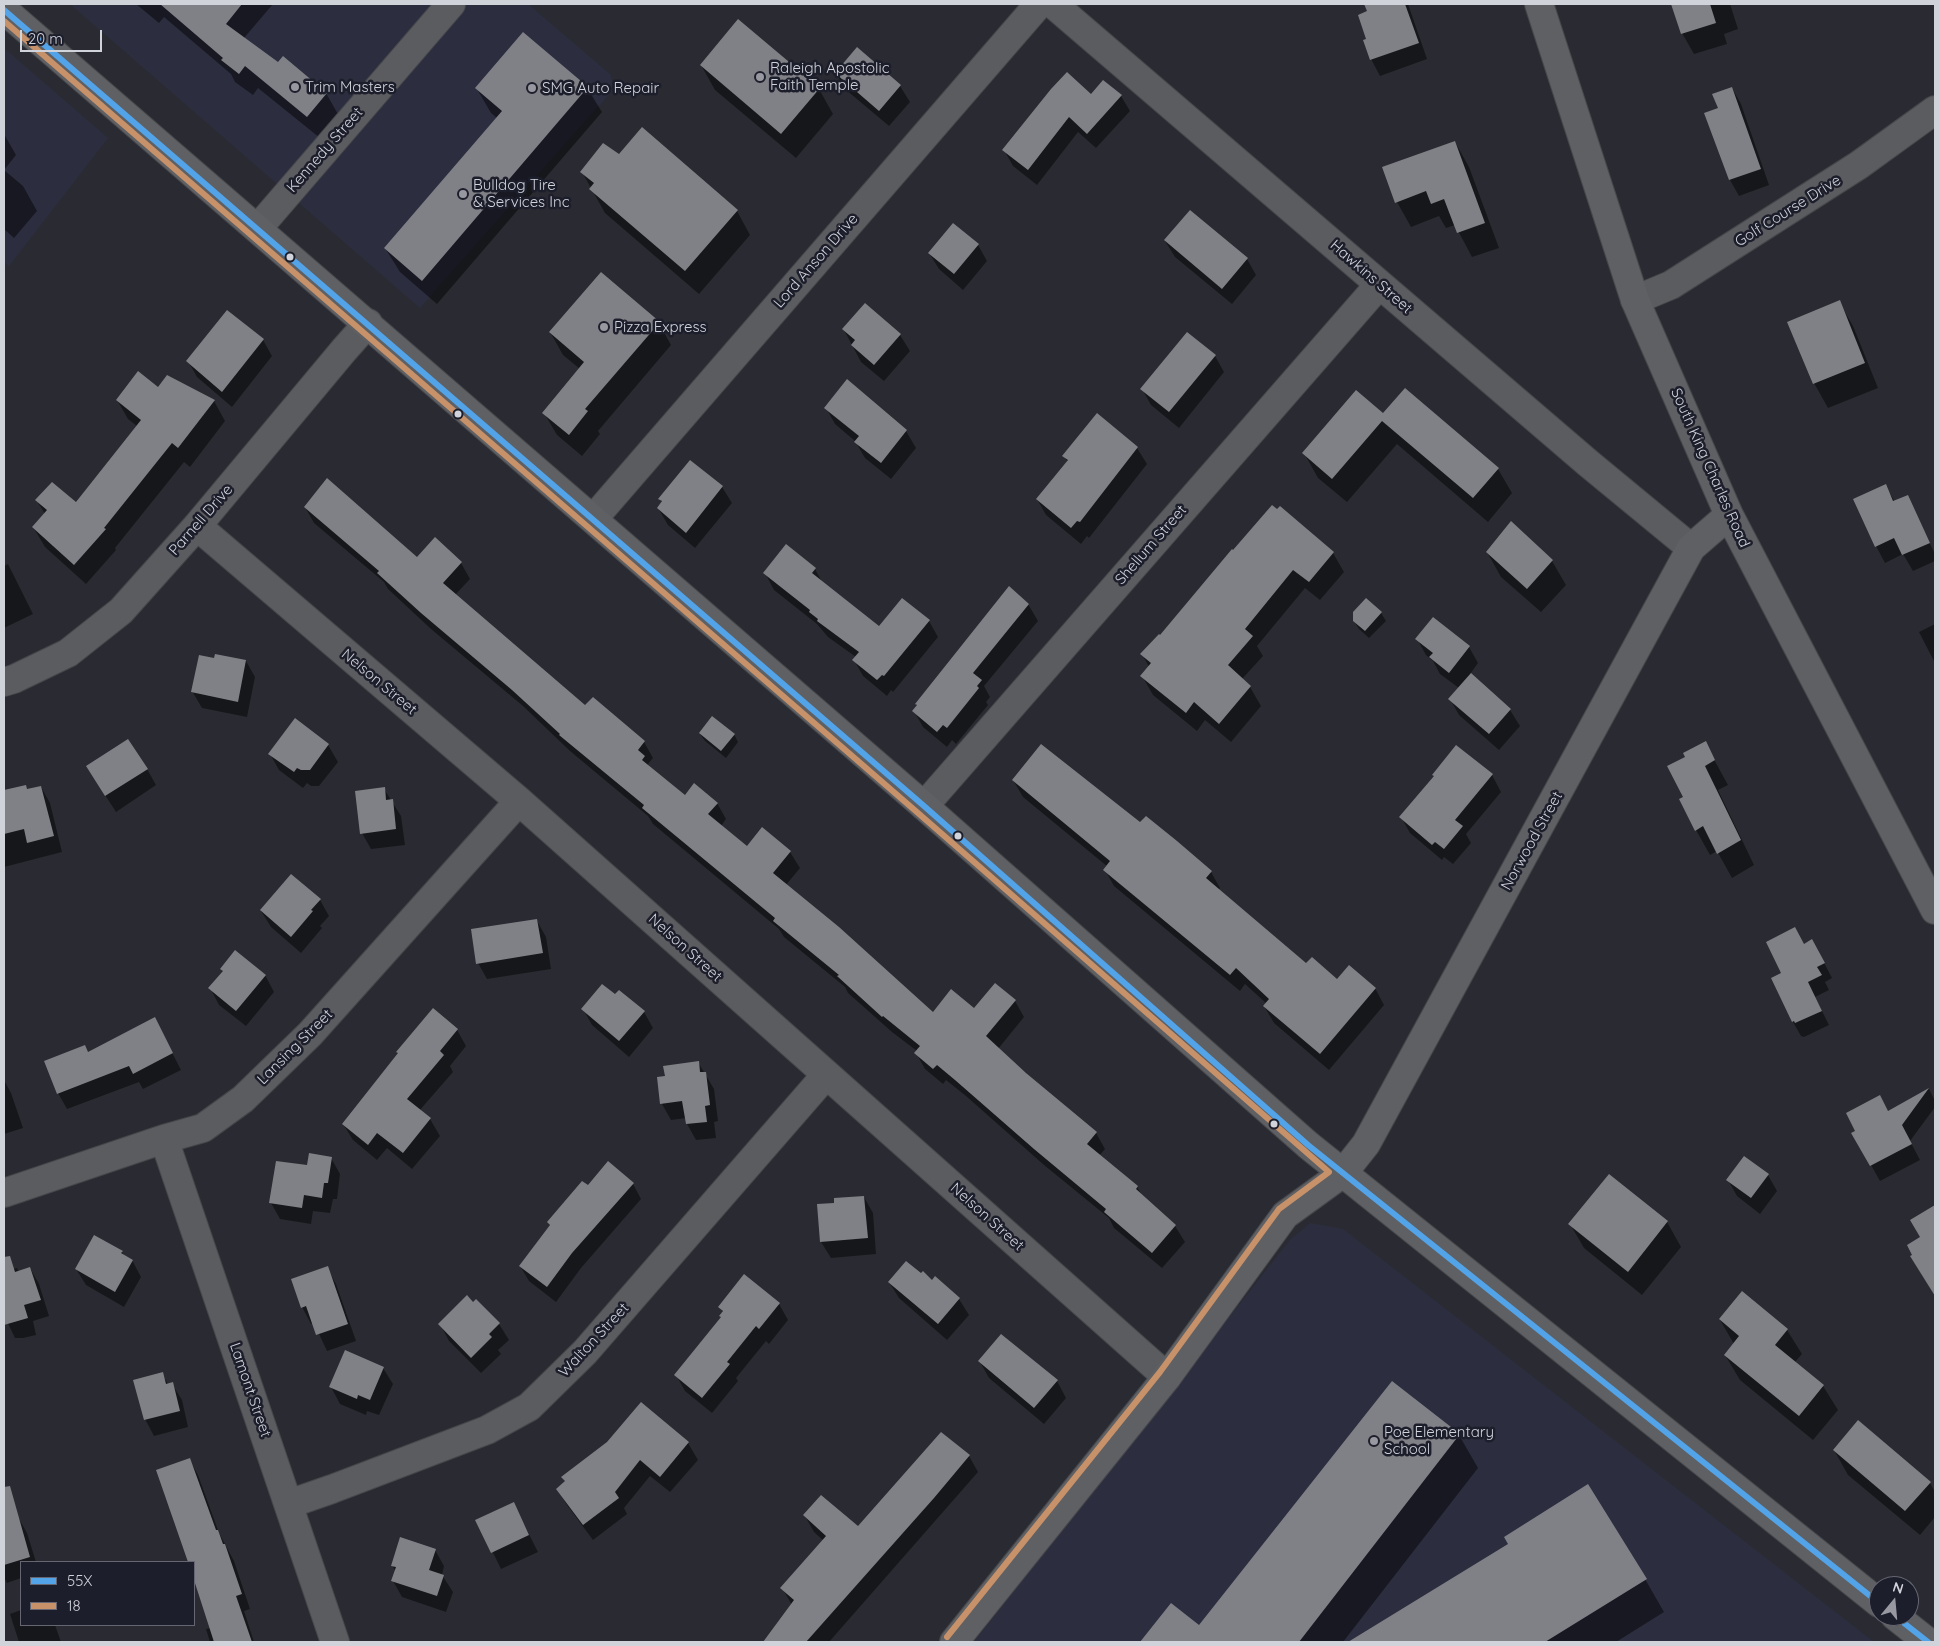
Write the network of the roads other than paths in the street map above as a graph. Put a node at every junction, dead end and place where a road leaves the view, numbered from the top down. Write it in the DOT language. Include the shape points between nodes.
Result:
graph roads {
  1 [pos="451,4"];
  2 [pos="1039,4"];
  3 [pos="1053,4"];
  4 [pos="1539,4"];
  5 [pos="4,10"];
  6 [pos="1935,110"];
  7 [pos="258,228"];
  8 [pos="1379,285"];
  9 [pos="1635,300"];
  10 [pos="368,323"];
  11 [pos="1729,515"];
  12 [pos="593,519"];
  13 [pos="197,526"];
  14 [pos="1691,548"];
  15 [pos="4,682"];
  16 [pos="519,801"];
  17 [pos="924,806"];
  18 [pos="1935,910"];
  19 [pos="826,1074"];
  20 [pos="164,1139"];
  21 [pos="1343,1173"];
  22 [pos="4,1193"];
  23 [pos="1167,1377"];
  24 [pos="289,1504"];
  25 [pos="1869,1595"];
  26 [pos="1908,1626"];
  27 [pos="335,1642"];
  28 [pos="954,1642"];
  29 [pos="1928,1642"];
  1 -- 7 [label="street, Kennedy Street"];
  2 -- 12 [label="street, Lord Anson Drive"];
  3 -- 8 [label="street, Hawkins Street"];
  4 -- 9 [label="main road, South King Charles Road"];
  5 -- 7 [label="main road"];
  6 -- 9 [label="street, Golf Course Drive" via="1860,166 1680,280"];
  7 -- 10 [label="main road"];
  8 -- 14 [label="street, Hawkins Street"];
  8 -- 17 [label="street, Shellum Street"];
  9 -- 11 [label="main road, South King Charles Road"];
  10 -- 12 [label="main road"];
  10 -- 13 [label="street, Parnell Drive"];
  11 -- 14 [label="main road, Norwood Street"];
  11 -- 18 [label="main road, South King Charles Road"];
  12 -- 17 [label="main road"];
  13 -- 15 [label="street, Parnell Drive" via="121,611 68,653"];
  13 -- 16 [label="street, Nelson Street"];
  14 -- 21 [label="main road, Norwood Street" via="1374,1131"];
  16 -- 19 [label="street, Nelson Street"];
  16 -- 20 [label="street, Lansing Street" via="310,1034 243,1099 203,1128"];
  17 -- 21 [label="main road"];
  19 -- 23 [label="street, Nelson Street"];
  19 -- 24 [label="street, Walton Street" via="585,1352 529,1407 486,1430"];
  20 -- 22 [label="street, Lansing Street"];
  20 -- 24 [label="street, Lamont Street"];
  21 -- 23 [label="main road, Norwood Street" via="1285,1215"];
  21 -- 25 [label="main road"];
  23 -- 28 [label="main road, Norwood Street"];
  24 -- 27 [label="street, Lamont Street"];
  26 -- 29 [label="main road"];
}
